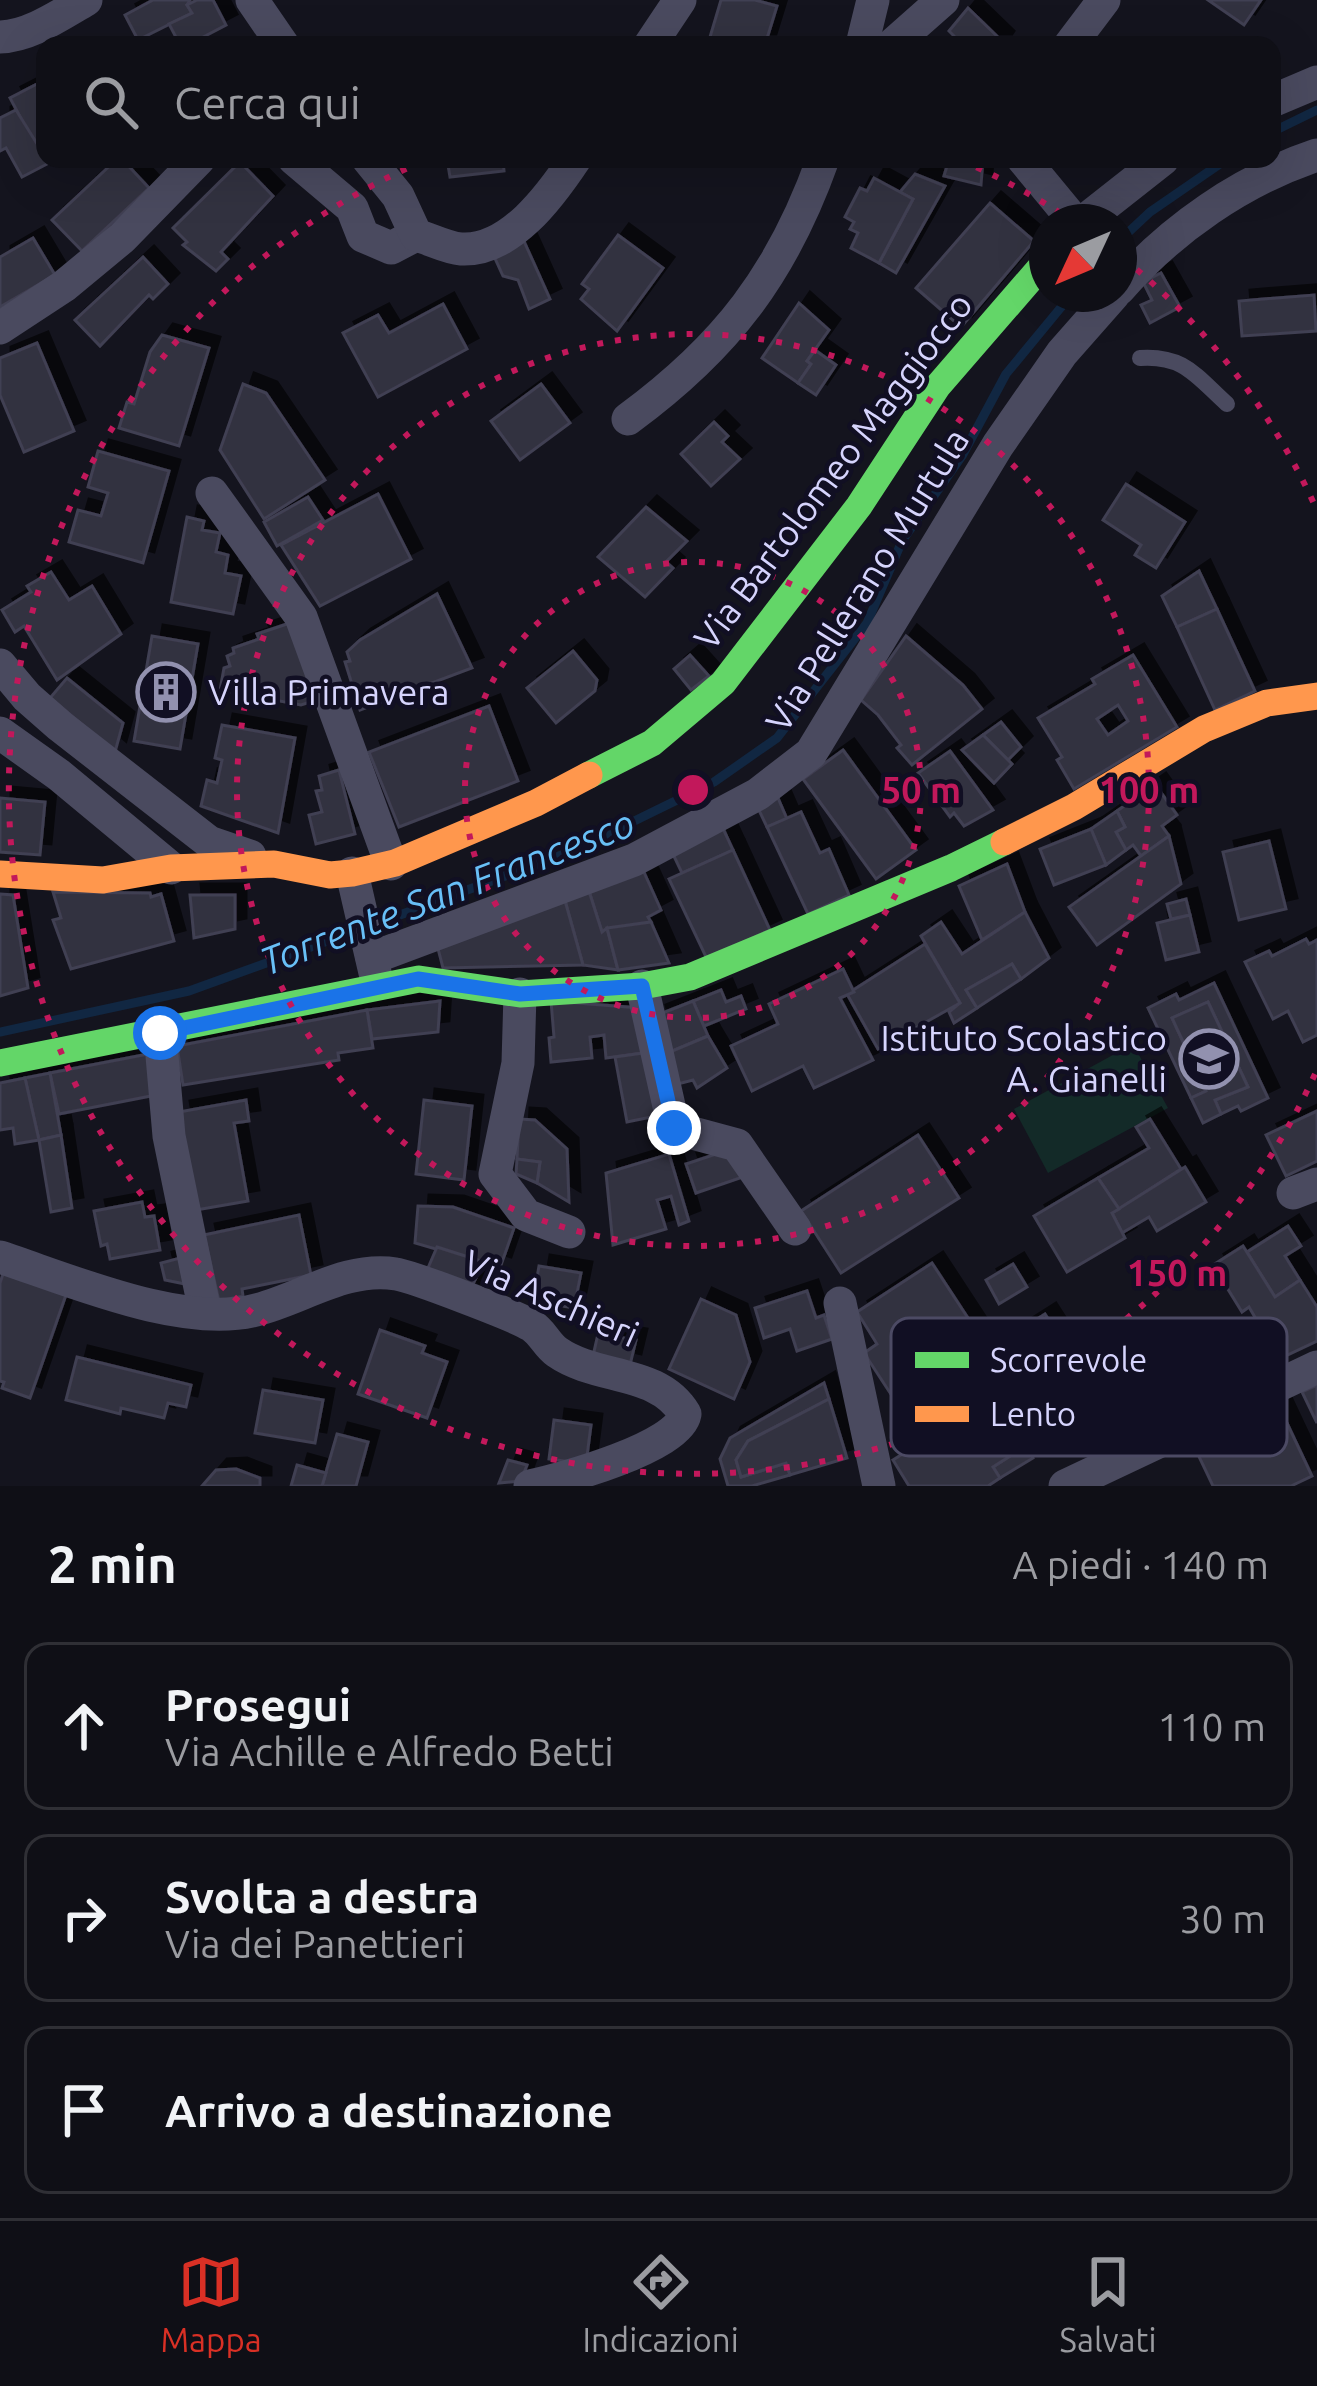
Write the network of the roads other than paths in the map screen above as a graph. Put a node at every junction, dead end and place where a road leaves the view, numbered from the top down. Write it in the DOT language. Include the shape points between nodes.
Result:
graph roads {
  1 [pos="86,0"];
  2 [pos="252,0"];
  3 [pos="680,0"];
  4 [pos="873,0"];
  5 [pos="943,0"];
  6 [pos="1104,0"];
  7 [pos="277,36"];
  8 [pos="656,36"];
  9 [pos="864,36"];
  10 [pos="902,36"];
  11 [pos="1077,36"];
  12 [pos="0,37"];
  13 [pos="1317,82"];
  14 [pos="1281,97"];
  15 [pos="1317,155"];
  16 [pos="190,168"];
  17 [pos="305,168"];
  18 [pos="375,168"];
  19 [pos="568,168"];
  20 [pos="821,168"];
  21 [pos="1031,168"];
  22 [pos="1151,168"];
  23 [pos="1063,204"];
  24 [pos="1103,204"];
  25 [pos="416,235"];
  26 [pos="1137,269"];
  27 [pos="1029,281"];
  28 [pos="1098,312"];
  29 [pos="0,328"];
  30 [pos="1140,358"];
  31 [pos="1227,404"];
  32 [pos="628,419"];
  33 [pos="212,493"];
  34 [pos="0,664"];
  35 [pos="1317,696"];
  36 [pos="0,733"];
  37 [pos="274,864"];
  38 [pos="391,864"];
  39 [pos="171,868"];
  40 [pos="0,874"];
  41 [pos="353,880"];
  42 [pos="375,972"];
  43 [pos="642,986"];
  44 [pos="520,994"];
  45 [pos="160,1033"];
  46 [pos="0,1063"];
  47 [pos="795,1228"];
  48 [pos="568,1232"];
  49 [pos="0,1257"];
  50 [pos="840,1303"];
  51 [pos="205,1312"];
  52 [pos="1317,1367"];
  53 [pos="1287,1381"];
  54 [pos="1129,1456"];
  55 [pos="530,1486"];
  56 [pos="879,1486"];
  57 [pos="1065,1486"];
  1 -- 12 [label="street"];
  2 -- 7 [label="street"];
  3 -- 8 [label="street"];
  4 -- 9 [label="street"];
  5 -- 10 [label="street"];
  6 -- 11 [label="street"];
  13 -- 14 [label="street"];
  15 -- 26 [label="street, Via Pellerano Murtula" via="1234,194"];
  16 -- 29 [label="street" via="122,238"];
  17 -- 25 [label="street" via="352,208 363,236 391,248"];
  18 -- 25 [label="street"];
  19 -- 25 [label="street" via="501,242 461,249"];
  20 -- 32 [label="street" via="776,266 745,312 681,380"];
  21 -- 23 [label="street"];
  22 -- 24 [label="street"];
  27 -- 38 [label="street, Via Bartolomeo Maggiocco" via="937,387 860,506 723,683 652,742 599,772"];
  28 -- 42 [label="street, Via Pellerano Murtula" via="998,445 811,753 758,794 634,860"];
  30 -- 31 [label="lane" via="1167,356 1190,368"];
  33 -- 38 [label="street" via="301,616"];
  34 -- 37 [label="street" via="60,727 209,842"];
  35 -- 43 [label="street" via="1267,703 1204,729 951,868 690,977"];
  36 -- 39 [label="street"];
  37 -- 39 [label="street"];
  37 -- 41 [label="street"];
  38 -- 41 [label="street, Via Bartolomeo Maggiocco"];
  39 -- 40 [label="street" via="103,880"];
  41 -- 42 [label="street"];
  42 -- 44 [label="street"];
  42 -- 45 [label="street"];
  43 -- 44 [label="street"];
  43 -- 47 [label="street" via="674,1128 737,1145"];
  44 -- 48 [label="street" via="518,1063 495,1174 526,1215"];
  45 -- 46 [label="street"];
  45 -- 51 [label="street" via="169,1136"];
  49 -- 51 [label="street, Via Aschieri"];
  50 -- 56 [label="street"];
  51 -- 55 [label="street, Via Aschieri" via="255,1311 356,1274 398,1274 526,1322 555,1351 654,1385 685,1414 668,1436 624,1457"];
  52 -- 53 [label="street"];
  54 -- 57 [label="street"];
}
